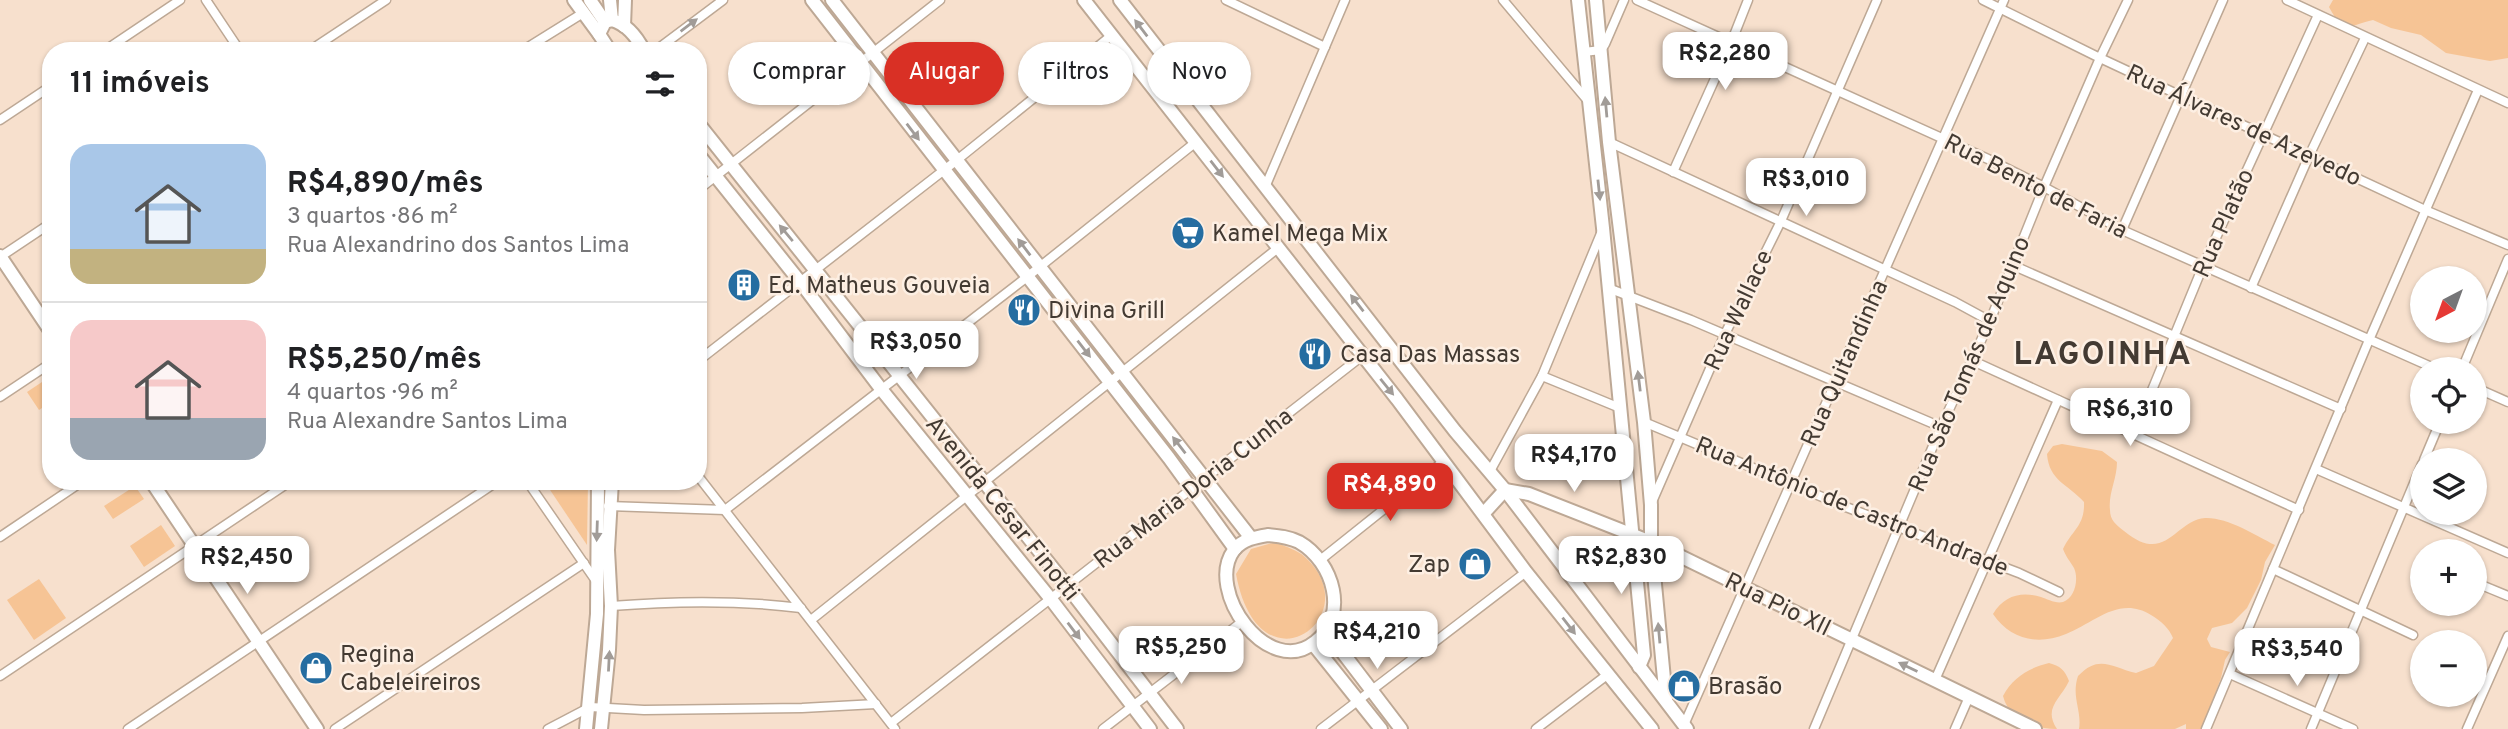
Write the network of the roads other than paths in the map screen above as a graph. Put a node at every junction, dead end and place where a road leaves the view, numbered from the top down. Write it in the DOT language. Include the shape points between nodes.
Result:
graph roads {
  1 [pos="180,0"];
  2 [pos="206,0"];
  3 [pos="386,0"];
  4 [pos="574,0"];
  5 [pos="590,0"];
  6 [pos="610,0"];
  7 [pos="625,0"];
  8 [pos="723,0"];
  9 [pos="812,0"];
  10 [pos="832,0"];
  11 [pos="940,0"];
  12 [pos="1084,0"];
  13 [pos="1120,0"];
  14 [pos="1226,0"];
  15 [pos="1345,0"];
  16 [pos="1503,0"];
  17 [pos="1578,0"];
  18 [pos="1596,0"];
  19 [pos="1624,0"];
  20 [pos="1636,0"];
  21 [pos="1748,0"];
  22 [pos="1877,0"];
  23 [pos="1983,0"];
  24 [pos="2128,0"];
  25 [pos="2223,0"];
  26 [pos="2287,0"];
  27 [pos="2002,4"];
  28 [pos="583,13"];
  29 [pos="2318,15"];
  30 [pos="605,25"];
  31 [pos="624,26"];
  32 [pos="1112,36"];
  33 [pos="2365,38"];
  34 [pos="117,42"];
  35 [pos="234,42"];
  36 [pos="323,42"];
  37 [pos="536,42"];
  38 [pos="608,42"];
  39 [pos="637,42"];
  40 [pos="666,42"];
  41 [pos="844,42"];
  42 [pos="1731,43"];
  43 [pos="1325,47"];
  44 [pos="1601,50"];
  45 [pos="1584,52"];
  46 [pos="873,54"];
  47 [pos="870,56"];
  48 [pos="2100,58"];
  49 [pos="870,76"];
  50 [pos="2478,90"];
  51 [pos="42,92"];
  52 [pos="1839,92"];
  53 [pos="2182,95"];
  54 [pos="1590,103"];
  55 [pos="2508,103"];
  56 [pos="808,105"];
  57 [pos="0,120"];
  58 [pos="2263,133"];
  59 [pos="707,135"];
  60 [pos="1943,139"];
  61 [pos="1196,142"];
  62 [pos="1609,142"];
  63 [pos="2309,156"];
  64 [pos="957,160"];
  65 [pos="707,166"];
  66 [pos="730,166"];
  67 [pos="944,169"];
  68 [pos="1673,172"];
  69 [pos="715,177"];
  70 [pos="707,183"];
  71 [pos="1266,185"];
  72 [pos="2044,187"];
  73 [pos="2425,210"];
  74 [pos="1781,221"];
  75 [pos="1603,228"];
  76 [pos="42,229"];
  77 [pos="2122,230"];
  78 [pos="2508,245"];
  79 [pos="1278,248"];
  80 [pos="0,257"];
  81 [pos="2508,259"];
  82 [pos="2012,265"];
  83 [pos="2203,266"];
  84 [pos="1039,267"];
  85 [pos="816,270"];
  86 [pos="1886,270"];
  87 [pos="1027,276"];
  88 [pos="801,283"];
  89 [pos="1608,288"];
  90 [pos="2251,288"];
  91 [pos="1630,297"];
  92 [pos="42,319"];
  93 [pos="1990,321"];
  94 [pos="1725,334"];
  95 [pos="2176,335"];
  96 [pos="2369,340"];
  97 [pos="707,354"];
  98 [pos="1362,356"];
  99 [pos="2467,357"];
  100 [pos="2410,358"];
  101 [pos="1973,361"];
  102 [pos="42,369"];
  103 [pos="1122,372"];
  104 [pos="898,376"];
  105 [pos="1542,376"];
  106 [pos="1836,381"];
  107 [pos="1109,382"];
  108 [pos="881,389"];
  109 [pos="2487,393"];
  110 [pos="0,397"];
  111 [pos="2057,400"];
  112 [pos="2508,402"];
  113 [pos="1620,408"];
  114 [pos="2341,408"];
  115 [pos="1644,422"];
  116 [pos="1941,427"];
  117 [pos="2134,434"];
  118 [pos="1681,438"];
  119 [pos="1443,462"];
  120 [pos="2316,469"];
  121 [pos="1489,473"];
  122 [pos="1205,479"];
  123 [pos="983,481"];
  124 [pos="1790,484"];
  125 [pos="707,487"];
  126 [pos="1192,489"];
  127 [pos="70,490"];
  128 [pos="157,490"];
  129 [pos="278,490"];
  130 [pos="484,490"];
  131 [pos="533,490"];
  132 [pos="600,490"];
  133 [pos="609,490"];
  134 [pos="1505,490"];
  135 [pos="2410,492"];
  136 [pos="965,495"];
  137 [pos="1651,505"];
  138 [pos="604,506"];
  139 [pos="2404,506"];
  140 [pos="725,510"];
  141 [pos="2299,510"];
  142 [pos="1484,513"];
  143 [pos="1900,528"];
  144 [pos="1632,534"];
  145 [pos="0,537"];
  146 [pos="1251,538"];
  147 [pos="1651,542"];
  148 [pos="193,547"];
  149 [pos="1235,549"];
  150 [pos="2508,553"];
  151 [pos="1319,561"];
  152 [pos="1989,561"];
  153 [pos="584,563"];
  154 [pos="2273,569"];
  155 [pos="1526,572"];
  156 [pos="596,581"];
  157 [pos="1067,586"];
  158 [pos="1746,587"];
  159 [pos="2487,587"];
  160 [pos="2059,592"];
  161 [pos="2508,596"];
  162 [pos="1050,598"];
  163 [pos="611,606"];
  164 [pos="801,608"];
  165 [pos="2360,611"];
  166 [pos="811,620"];
  167 [pos="1243,621"];
  168 [pos="1327,632"];
  169 [pos="2410,634"];
  170 [pos="2508,636"];
  171 [pos="1852,640"];
  172 [pos="258,641"];
  173 [pos="1313,645"];
  174 [pos="1639,667"];
  175 [pos="2230,674"];
  176 [pos="1607,675"];
  177 [pos="0,676"];
  178 [pos="1934,680"];
  179 [pos="1372,692"];
  180 [pos="1149,693"];
  181 [pos="1969,697"];
  182 [pos="1666,701"];
  183 [pos="1359,702"];
  184 [pos="876,704"];
  185 [pos="1131,706"];
  186 [pos="590,707"];
  187 [pos="604,708"];
  188 [pos="2318,713"];
  189 [pos="893,726"];
  190 [pos="1686,727"];
  191 [pos="128,729"];
  192 [pos="317,729"];
  193 [pos="335,729"];
  194 [pos="548,729"];
  195 [pos="586,729"];
  196 [pos="601,729"];
  197 [pos="1103,729"];
  198 [pos="1150,729"];
  199 [pos="1177,729"];
  200 [pos="1321,729"];
  201 [pos="1381,729"];
  202 [pos="1401,729"];
  203 [pos="1536,729"];
  204 [pos="1652,729"];
  205 [pos="1814,729"];
  206 [pos="1955,729"];
  207 [pos="2035,729"];
  208 [pos="2206,729"];
  209 [pos="2311,729"];
  210 [pos="2353,729"];
  211 [pos="2467,729"];
  1 -- 34 [label="street"];
  2 -- 35 [label="street"];
  3 -- 36 [label="street"];
  4 -- 28 [label="main road"];
  5 -- 30 [label="main road"];
  6 -- 30 [label="main road"];
  7 -- 31 [label="main road"];
  40 -- 8 [label="street, one-way"];
  9 -- 41 [label="main road"];
  10 -- 46 [label="main road"];
  11 -- 46 [label="street"];
  12 -- 32 [label="main road"];
  71 -- 13 [label="main road, one-way"];
  14 -- 43 [label="street"];
  15 -- 43 [label="street"];
  16 -- 54 [label="street"];
  17 -- 45 [label="main road"];
  18 -- 44 [label="main road"];
  19 -- 44 [label="street"];
  20 -- 42 [label="street, Rua Bento de Faria"];
  21 -- 42 [label="street"];
  22 -- 52 [label="street, Rua Wallace"];
  23 -- 27 [label="street, Rua Álvares de Azevedo"];
  24 -- 48 [label="street, Rua São Tomás de Aquino"];
  25 -- 53 [label="street"];
  26 -- 29 [label="street"];
  27 -- 48 [label="street, Rua Álvares de Azevedo"];
  27 -- 60 [label="street, Rua Quitandinha"];
  28 -- 30 [label="main road"];
  28 -- 37 [label="street"];
  29 -- 33 [label="street"];
  29 -- 58 [label="street, Rua Platão"];
  30 -- 31 [label="main road"];
  30 -- 38 [label="main road"];
  31 -- 39 [label="main road"];
  32 -- 61 [label="main road"];
  32 -- 64 [label="street"];
  33 -- 50 [label="street"];
  33 -- 63 [label="street"];
  42 -- 52 [label="street, Rua Bento de Faria"];
  42 -- 68 [label="street"];
  43 -- 71 [label="street"];
  44 -- 45 [label="street"];
  62 -- 44 [label="main road, one-way"];
  45 -- 54 [label="main road"];
  46 -- 47 [label="street"];
  46 -- 64 [label="main road"];
  48 -- 53 [label="street, Rua Álvares de Azevedo"];
  48 -- 72 [label="street, Rua São Tomás de Aquino"];
  49 -- 67 [label="main road, one-way"];
  50 -- 55 [label="street"];
  50 -- 73 [label="street"];
  51 -- 57 [label="street"];
  52 -- 60 [label="street, Rua Bento de Faria"];
  52 -- 74 [label="street, Rua Wallace"];
  53 -- 58 [label="street, Rua Álvares de Azevedo"];
  53 -- 77 [label="street"];
  54 -- 75 [label="main road, one-way"];
  56 -- 66 [label="street"];
  58 -- 63 [label="street, Rua Álvares de Azevedo"];
  58 -- 83 [label="street, Rua Platão"];
  59 -- 66 [label="main road, Avenida César Finotti"];
  60 -- 72 [label="street, Rua Bento de Faria"];
  60 -- 86 [label="street, Rua Quitandinha"];
  61 -- 79 [label="main road, one-way"];
  61 -- 84 [label="street"];
  62 -- 68 [label="street"];
  62 -- 91 [label="main road"];
  63 -- 73 [label="street, Rua Álvares de Azevedo"];
  63 -- 90 [label="street"];
  64 -- 67 [label="street"];
  84 -- 64 [label="main road, one-way"];
  65 -- 69 [label="main road, Avenida César Finotti"];
  66 -- 69 [label="street"];
  85 -- 66 [label="main road, Avenida César Finotti, one-way"];
  67 -- 85 [label="street"];
  67 -- 87 [label="main road"];
  68 -- 74 [label="street"];
  69 -- 70 [label="street"];
  69 -- 88 [label="main road, Avenida César Finotti"];
  121 -- 71 [label="main road, one-way"];
  72 -- 77 [label="street, Rua Bento de Faria"];
  72 -- 82 [label="street, Rua São Tomás de Aquino"];
  73 -- 78 [label="street, Rua Álvares de Azevedo"];
  73 -- 96 [label="street"];
  74 -- 86 [label="street"];
  74 -- 94 [label="street, Rua Wallace"];
  75 -- 89 [label="main road"];
  75 -- 105 [label="street"];
  76 -- 80 [label="street"];
  77 -- 83 [label="street, Rua Bento de Faria"];
  79 -- 98 [label="main road"];
  79 -- 103 [label="street"];
  80 -- 92 [label="main road"];
  81 -- 99 [label="street"];
  82 -- 93 [label="street, Rua São Tomás de Aquino"];
  82 -- 95 [label="street"];
  83 -- 90 [label="street, Rua Bento de Faria"];
  83 -- 95 [label="street, Rua Platão"];
  84 -- 87 [label="street"];
  84 -- 103 [label="main road"];
  85 -- 88 [label="street"];
  85 -- 104 [label="main road, Avenida César Finotti"];
  86 -- 93 [label="street"];
  86 -- 106 [label="street, Rua Quitandinha"];
  87 -- 104 [label="street"];
  87 -- 107 [label="main road, one-way"];
  88 -- 97 [label="street"];
  88 -- 108 [label="main road, Avenida César Finotti"];
  89 -- 91 [label="street"];
  89 -- 113 [label="main road"];
  90 -- 96 [label="street, Rua Bento de Faria"];
  91 -- 94 [label="street"];
  115 -- 91 [label="main road, one-way"];
  93 -- 101 [label="street, Rua São Tomás de Aquino"];
  94 -- 106 [label="street"];
  94 -- 118 [label="street, Rua Wallace"];
  95 -- 114 [label="street"];
  95 -- 117 [label="street, Rua Platão"];
  96 -- 100 [label="street, Rua Bento de Faria"];
  96 -- 114 [label="street"];
  98 -- 119 [label="main road, one-way"];
  98 -- 122 [label="street, Rua Maria Doria Cunha"];
  101 -- 111 [label="street"];
  101 -- 116 [label="street, Rua São Tomás de Aquino"];
  102 -- 110 [label="street"];
  103 -- 107 [label="street"];
  122 -- 103 [label="main road, one-way"];
  104 -- 108 [label="street"];
  104 -- 123 [label="main road, Avenida César Finotti"];
  105 -- 113 [label="street"];
  105 -- 121 [label="street"];
  106 -- 116 [label="street"];
  106 -- 124 [label="street, Rua Quitandinha"];
  107 -- 123 [label="street"];
  107 -- 126 [label="main road"];
  108 -- 136 [label="main road, Avenida César Finotti"];
  108 -- 140 [label="street"];
  109 -- 112 [label="street"];
  111 -- 117 [label="street"];
  111 -- 152 [label="street"];
  113 -- 144 [label="main road"];
  114 -- 120 [label="street"];
  115 -- 118 [label="street, Rua Antônio de Castro Andrade"];
  115 -- 137 [label="main road"];
  116 -- 143 [label="street, Rua São Tomás de Aquino"];
  117 -- 141 [label="street"];
  118 -- 124 [label="street, Rua Antônio de Castro Andrade"];
  118 -- 137 [label="street, Rua Wallace"];
  119 -- 142 [label="main road"];
  119 -- 151 [label="street"];
  120 -- 139 [label="street"];
  120 -- 141 [label="street"];
  121 -- 134 [label="main road"];
  122 -- 126 [label="street, Rua Maria Doria Cunha"];
  122 -- 146 [label="main road"];
  123 -- 136 [label="street"];
  123 -- 157 [label="main road, Avenida César Finotti"];
  124 -- 143 [label="street, Rua Antônio de Castro Andrade"];
  124 -- 158 [label="street, Rua Quitandinha"];
  125 -- 140 [label="street"];
  126 -- 149 [label="main road"];
  126 -- 157 [label="street, Rua Maria Doria Cunha"];
  127 -- 145 [label="street"];
  128 -- 148 [label="main road"];
  129 -- 148 [label="street"];
  130 -- 172 [label="street"];
  131 -- 153 [label="street"];
  132 -- 138 [label="main road"];
  133 -- 138 [label="main road"];
  134 -- 142 [label="main road"];
  134 -- 144 [label="main road, Rua Pio Xll" via="1529,494"];
  134 -- 174 [label="main road"];
  135 -- 139 [label="street"];
  136 -- 162 [label="main road, Avenida César Finotti"];
  136 -- 166 [label="street"];
  137 -- 147 [label="main road"];
  138 -- 140 [label="street"];
  138 -- 156 [label="main road, one-way"];
  138 -- 163 [label="main road"];
  139 -- 150 [label="street"];
  139 -- 165 [label="street"];
  140 -- 164 [label="street"];
  141 -- 154 [label="street"];
  142 -- 155 [label="main road"];
  143 -- 152 [label="street, Rua Antônio de Castro Andrade"];
  143 -- 171 [label="street, Rua São Tomás de Aquino"];
  144 -- 147 [label="main road, Rua Pio Xll"];
  144 -- 174 [label="main road" via="1644,654"];
  146 -- 149 [label="main road"];
  146 -- 151 [label="main road" via="1285,536 1301,543"];
  147 -- 158 [label="main road, Rua Pio Xll"];
  182 -- 147 [label="main road, one-way"];
  148 -- 172 [label="main road"];
  148 -- 177 [label="street"];
  149 -- 167 [label="main road" via="1227,581"];
  151 -- 168 [label="main road" via="1335,595"];
  152 -- 160 [label="street, Rua Antônio de Castro Andrade"];
  152 -- 178 [label="street"];
  153 -- 156 [label="street"];
  153 -- 193 [label="street"];
  154 -- 165 [label="street"];
  154 -- 175 [label="street"];
  155 -- 176 [label="main road, one-way"];
  155 -- 179 [label="street"];
  156 -- 186 [label="main road"];
  157 -- 162 [label="street, Rua Maria Doria Cunha"];
  157 -- 180 [label="main road, Avenida César Finotti"];
  158 -- 171 [label="main road, Rua Pio Xll"];
  158 -- 190 [label="street, Rua Quitandinha"];
  159 -- 161 [label="street"];
  162 -- 185 [label="main road, Avenida César Finotti, one-way"];
  162 -- 189 [label="street, Rua Maria Doria Cunha"];
  163 -- 164 [label="street" via="716,602"];
  187 -- 163 [label="main road, one-way"];
  164 -- 166 [label="street"];
  165 -- 169 [label="street"];
  165 -- 188 [label="street"];
  166 -- 184 [label="street"];
  167 -- 173 [label="main road" via="1275,649"];
  167 -- 180 [label="street"];
  168 -- 173 [label="main road"];
  168 -- 179 [label="main road"];
  170 -- 211 [label="street"];
  178 -- 171 [label="main road, Rua Pio Xll, one-way"];
  171 -- 205 [label="street, Rua São Tomás de Aquino"];
  172 -- 191 [label="street"];
  172 -- 192 [label="main road"];
  173 -- 183 [label="main road"];
  174 -- 182 [label="main road"];
  175 -- 188 [label="street"];
  175 -- 208 [label="street"];
  176 -- 203 [label="street"];
  176 -- 204 [label="main road"];
  178 -- 181 [label="main road, Rua Pio Xll"];
  179 -- 183 [label="street"];
  179 -- 202 [label="main road"];
  180 -- 185 [label="street"];
  180 -- 199 [label="main road, Avenida César Finotti"];
  181 -- 206 [label="street"];
  181 -- 207 [label="main road, Rua Pio Xll"];
  182 -- 190 [label="main road"];
  183 -- 200 [label="street"];
  183 -- 201 [label="main road"];
  184 -- 187 [label="street"];
  184 -- 189 [label="street"];
  185 -- 197 [label="street"];
  185 -- 198 [label="main road, Avenida César Finotti"];
  186 -- 187 [label="street"];
  186 -- 194 [label="street"];
  186 -- 195 [label="main road"];
  187 -- 196 [label="main road"];
  188 -- 209 [label="street"];
  188 -- 210 [label="street"];
}
